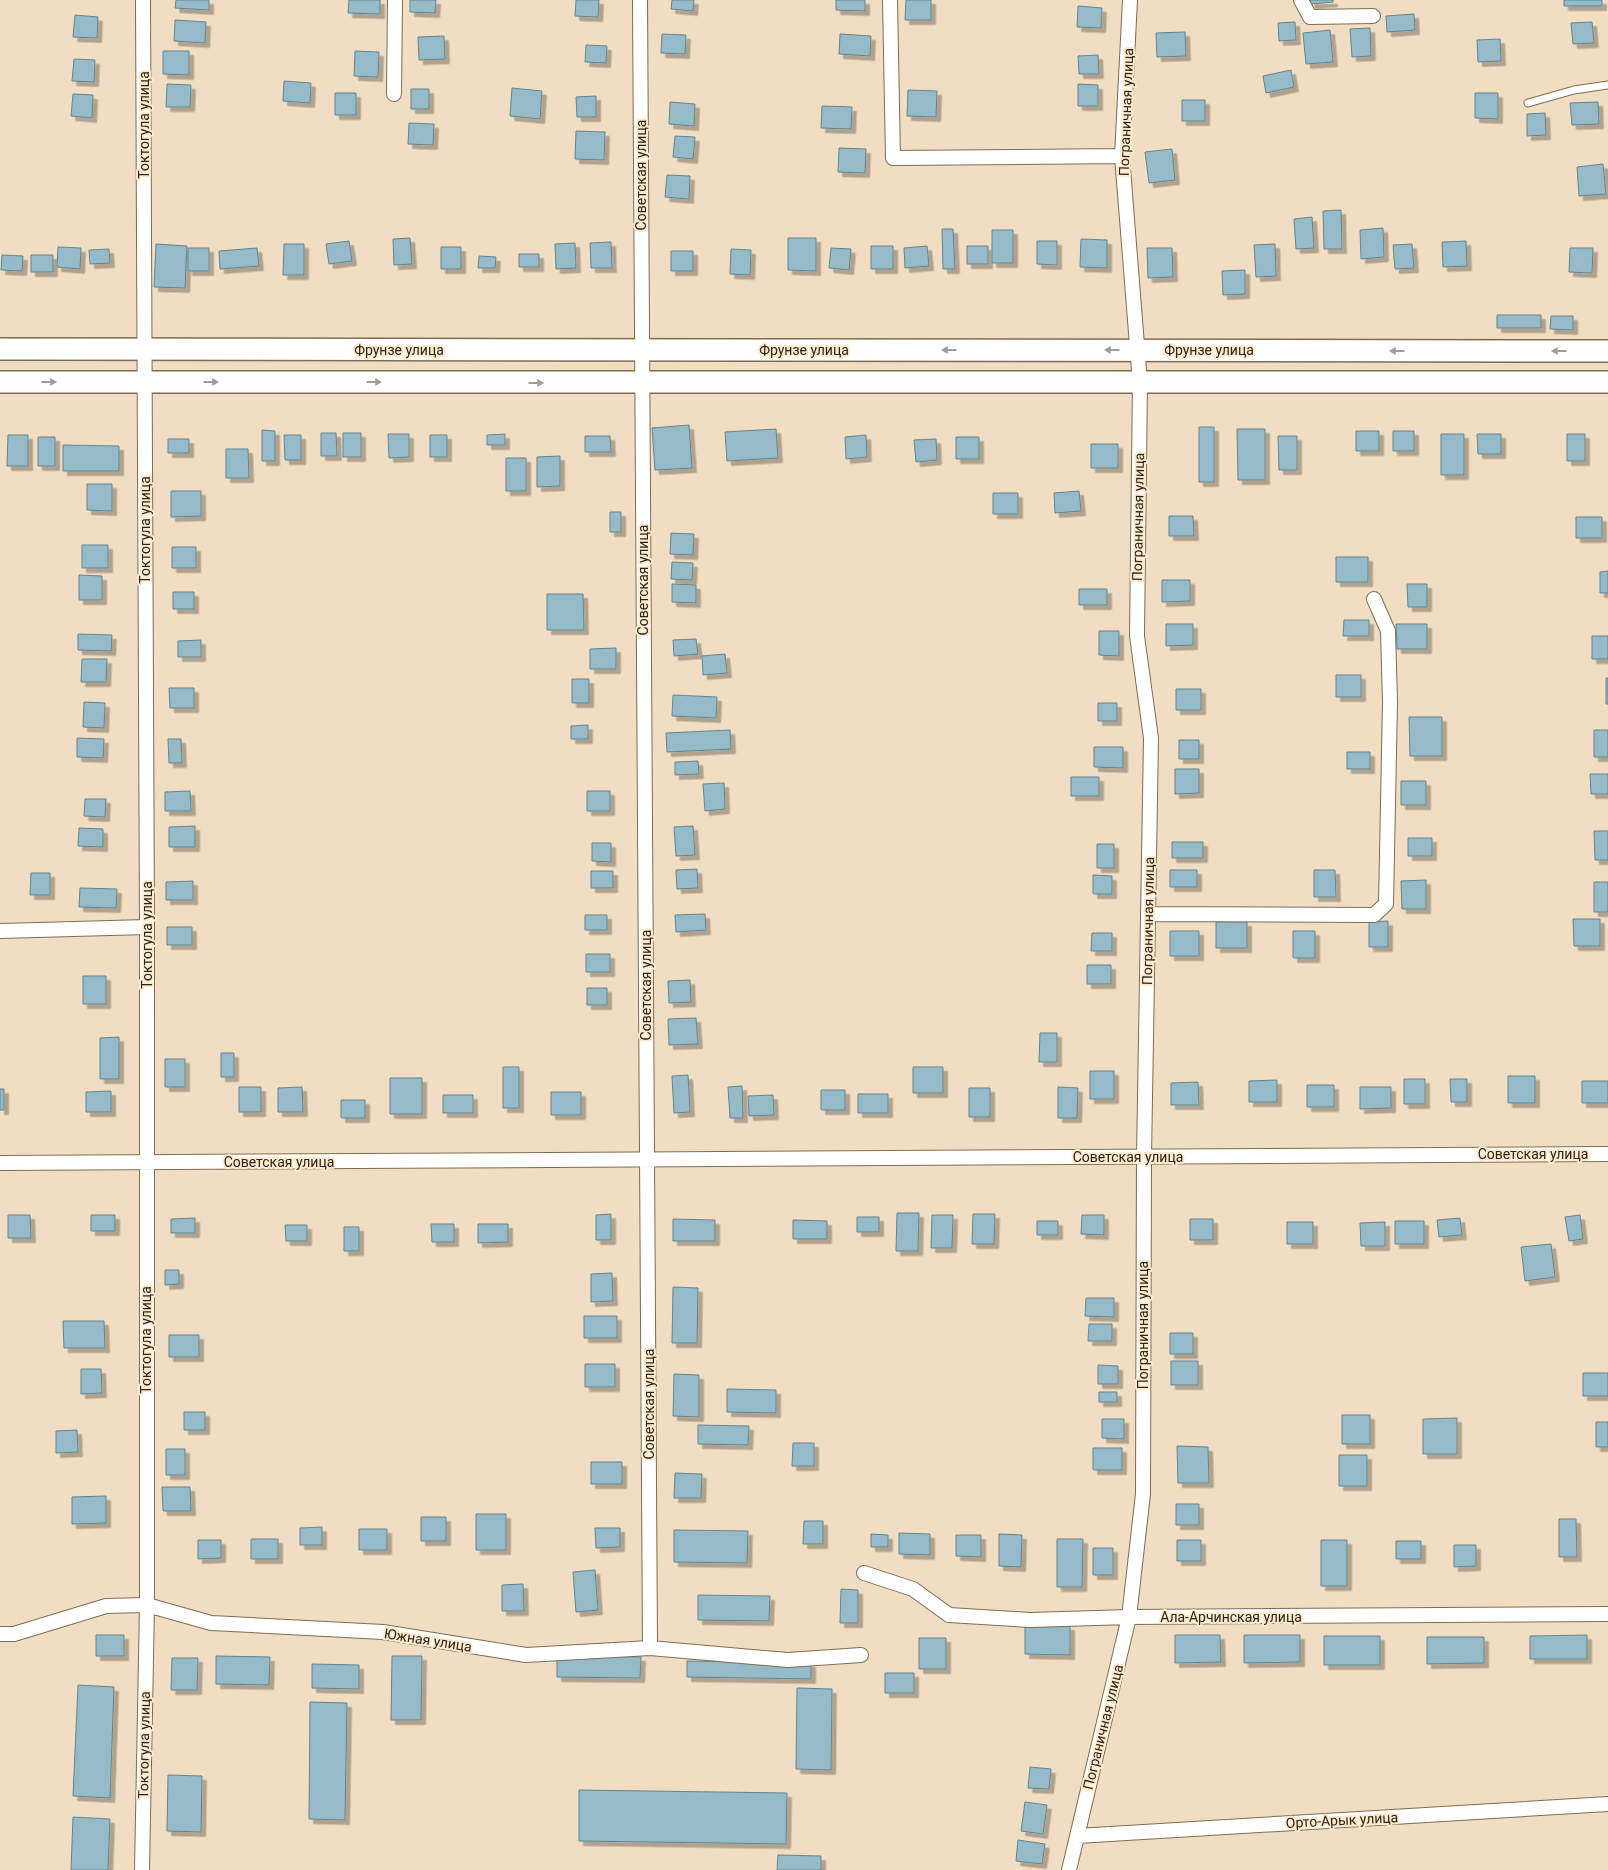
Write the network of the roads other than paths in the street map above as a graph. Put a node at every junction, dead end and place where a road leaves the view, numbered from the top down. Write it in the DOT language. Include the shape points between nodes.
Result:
graph roads {
  1 [pos="143,0"];
  2 [pos="395,0"];
  3 [pos="640,0"];
  4 [pos="890,0"];
  5 [pos="1130,0"];
  6 [pos="1301,0"];
  7 [pos="1373,16"];
  8 [pos="1608,85"];
  9 [pos="394,94"];
  10 [pos="1528,103"];
  11 [pos="1122,156"];
  12 [pos="0,349"];
  13 [pos="144,350"];
  14 [pos="642,350"];
  15 [pos="1138,350"];
  16 [pos="1608,351"];
  17 [pos="0,382"];
  18 [pos="145,382"];
  19 [pos="1608,382"];
  20 [pos="642,383"];
  21 [pos="1140,383"];
  22 [pos="1374,599"];
  23 [pos="1148,914"];
  24 [pos="147,927"];
  25 [pos="0,931"];
  26 [pos="1608,1154"];
  27 [pos="1144,1157"];
  28 [pos="648,1160"];
  29 [pos="0,1163"];
  30 [pos="146,1163"];
  31 [pos="864,1573"];
  32 [pos="147,1605"];
  33 [pos="1608,1614"];
  34 [pos="1129,1617"];
  35 [pos="0,1634"];
  36 [pos="650,1648"];
  37 [pos="861,1655"];
  38 [pos="1608,1804"];
  39 [pos="1077,1836"];
  40 [pos="142,1870"];
  41 [pos="1069,1870"];
  1 -- 13 [label="street, Токтогула улица"];
  2 -- 9 [label="street"];
  3 -- 14 [label="street, Советская улица"];
  4 -- 11 [label="street" via="893,158"];
  5 -- 11 [label="street, Пограничная улица"];
  6 -- 7 [label="street" via="1310,17"];
  8 -- 10 [label="lane" via="1574,90"];
  11 -- 15 [label="street, Пограничная улица"];
  12 -- 13 [label="main road, Фрунзе улица"];
  13 -- 14 [label="main road, Фрунзе улица"];
  13 -- 18 [label="street, Токтогула улица"];
  15 -- 14 [label="main road, Фрунзе улица, one-way"];
  14 -- 20 [label="street, Советская улица"];
  16 -- 15 [label="main road, Фрунзе улица, one-way"];
  15 -- 21 [label="street, Пограничная улица"];
  17 -- 18 [label="main road, one-way"];
  18 -- 20 [label="main road, one-way"];
  18 -- 24 [label="street, Токтогула улица"];
  19 -- 21 [label="main road"];
  20 -- 21 [label="main road"];
  20 -- 28 [label="street, Советская улица"];
  21 -- 23 [label="street, Пограничная улица" via="1137,636 1151,738"];
  22 -- 23 [label="street" via="1388,631 1390,702 1386,904 1374,915"];
  23 -- 27 [label="street, Пограничная улица"];
  24 -- 25 [label="street"];
  24 -- 30 [label="street, Токтогула улица"];
  26 -- 27 [label="street, Советская улица"];
  27 -- 28 [label="street, Советская улица"];
  27 -- 34 [label="street, Пограничная улица" via="1143,1494"];
  28 -- 30 [label="street, Советская улица"];
  28 -- 36 [label="street, Советская улица"];
  29 -- 30 [label="street, Советская улица"];
  30 -- 32 [label="street, Токтогула улица"];
  31 -- 34 [label="street, Ала-Арчинская улица" via="913,1589 949,1615 1030,1620"];
  32 -- 35 [label="street, Южная улица" via="106,1606 14,1634"];
  32 -- 36 [label="street, Южная улица" via="211,1623 383,1632 526,1655"];
  32 -- 40 [label="street, Токтогула улица"];
  33 -- 34 [label="street, Ала-Арчинская улица"];
  34 -- 39 [label="street, Пограничная улица"];
  36 -- 37 [label="street, Южная улица" via="788,1660"];
  38 -- 39 [label="street, Орто-Арык улица"];
  39 -- 41 [label="street, Пограничная улица"];
}
